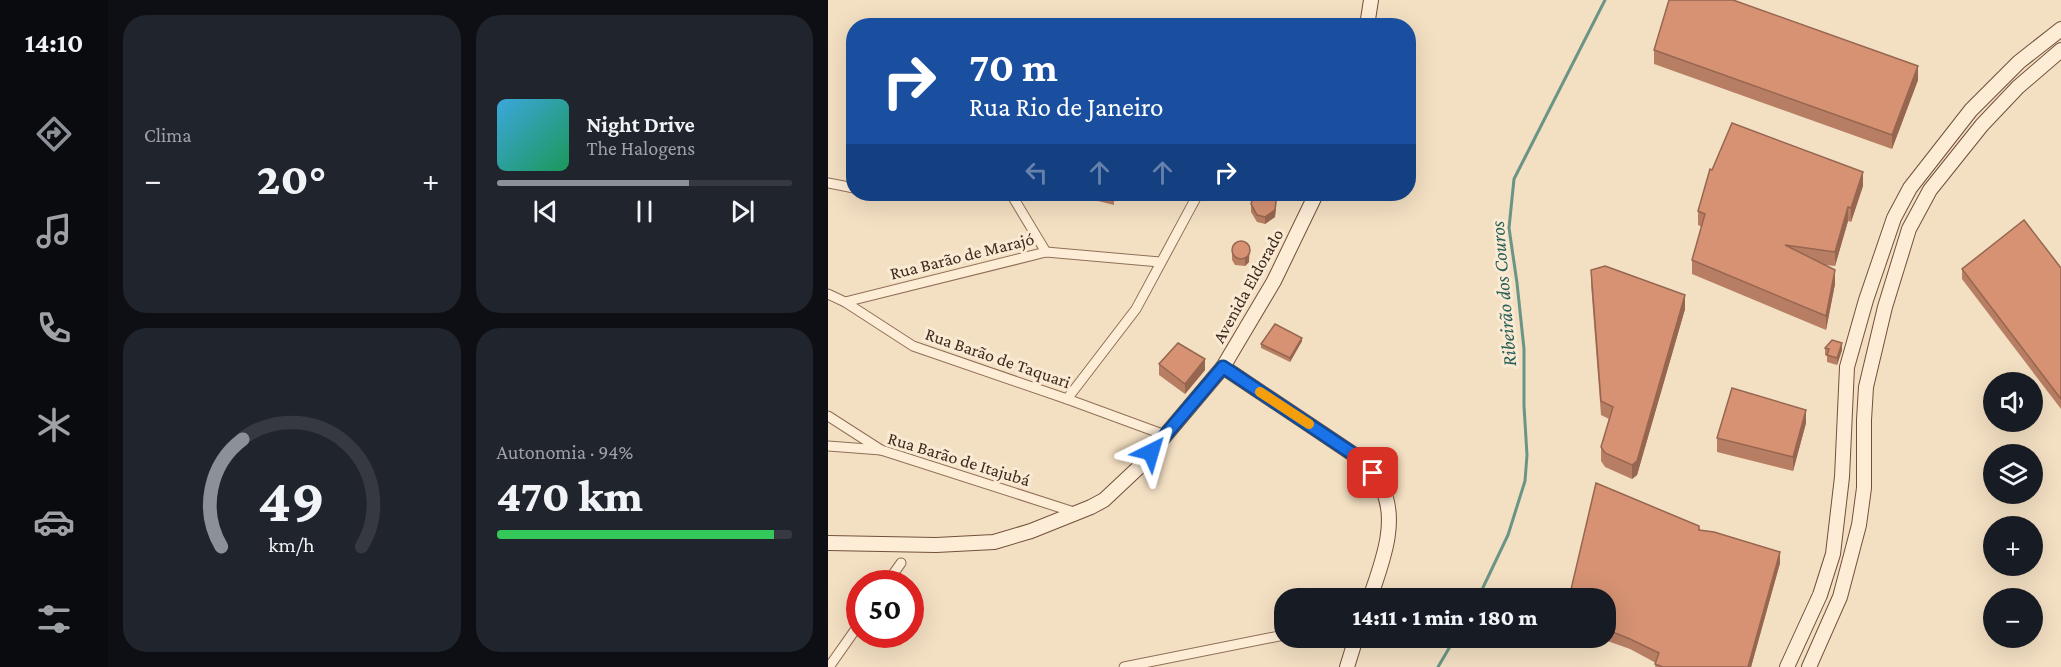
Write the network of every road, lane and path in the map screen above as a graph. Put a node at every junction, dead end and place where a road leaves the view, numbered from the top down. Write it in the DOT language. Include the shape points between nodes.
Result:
graph roads {
  1 [pos="1371,0"];
  2 [pos="1368,18"];
  3 [pos="2061,29"];
  4 [pos="2059,57"];
  5 [pos="828,183"];
  6 [pos="846,186"];
  7 [pos="1015,201"];
  8 [pos="1194,201"];
  9 [pos="1313,201"];
  10 [pos="1046,252"];
  11 [pos="1160,262"];
  12 [pos="828,294"];
  13 [pos="845,302"];
  14 [pos="1223,367"];
  15 [pos="1067,399"];
  16 [pos="828,416"];
  17 [pos="1166,435"];
  18 [pos="828,446"];
  19 [pos="881,450"];
  20 [pos="1078,513"];
  21 [pos="828,543"];
  22 [pos="901,563"];
  23 [pos="896,570"];
  24 [pos="1373,588"];
  25 [pos="1274,637"];
  26 [pos="846,643"];
  27 [pos="1353,648"];
  28 [pos="829,667"];
  29 [pos="1124,667"];
  30 [pos="1347,667"];
  31 [pos="1787,667"];
  32 [pos="1809,667"];
  1 -- 2 [label="main road"];
  3 -- 31 [label="main road" via="2019,62 1971,110 1916,180 1894,218 1847,367 1839,513 1829,570"];
  4 -- 32 [label="main road" via="2002,102 1946,168 1920,205 1910,229 1885,307 1866,387 1864,488 1859,525 1840,597"];
  5 -- 6 [label="street"];
  7 -- 10 [label="street"];
  8 -- 11 [label="street"];
  9 -- 14 [label="main road, Avenida Eldorado" via="1274,281"];
  10 -- 11 [label="street, Rua Barão de Marajó"];
  10 -- 13 [label="street, Rua Barão de Marajó"];
  11 -- 15 [label="street" via="1136,309"];
  12 -- 13 [label="street, Rua Barão de Taquari"];
  13 -- 15 [label="street, Rua Barão de Taquari" via="913,346"];
  14 -- 17 [label="main road, Avenida Eldorado"];
  14 -- 24 [label="main road" via="1359,458 1378,481 1387,502 1389,525"];
  15 -- 17 [label="street, Rua Barão de Taquari"];
  16 -- 19 [label="street"];
  17 -- 20 [label="main road, Avenida Eldorado" via="1124,483 1104,500"];
  18 -- 19 [label="street, Rua Barão de Itajubá"];
  19 -- 20 [label="street, Rua Barão de Itajubá"];
  20 -- 21 [label="main road, Avenida Eldorado" via="994,542"];
  22 -- 23 [label="street"];
  25 -- 29 [label="street"];
  26 -- 28 [label="street"];
  27 -- 30 [label="main road"];
}
